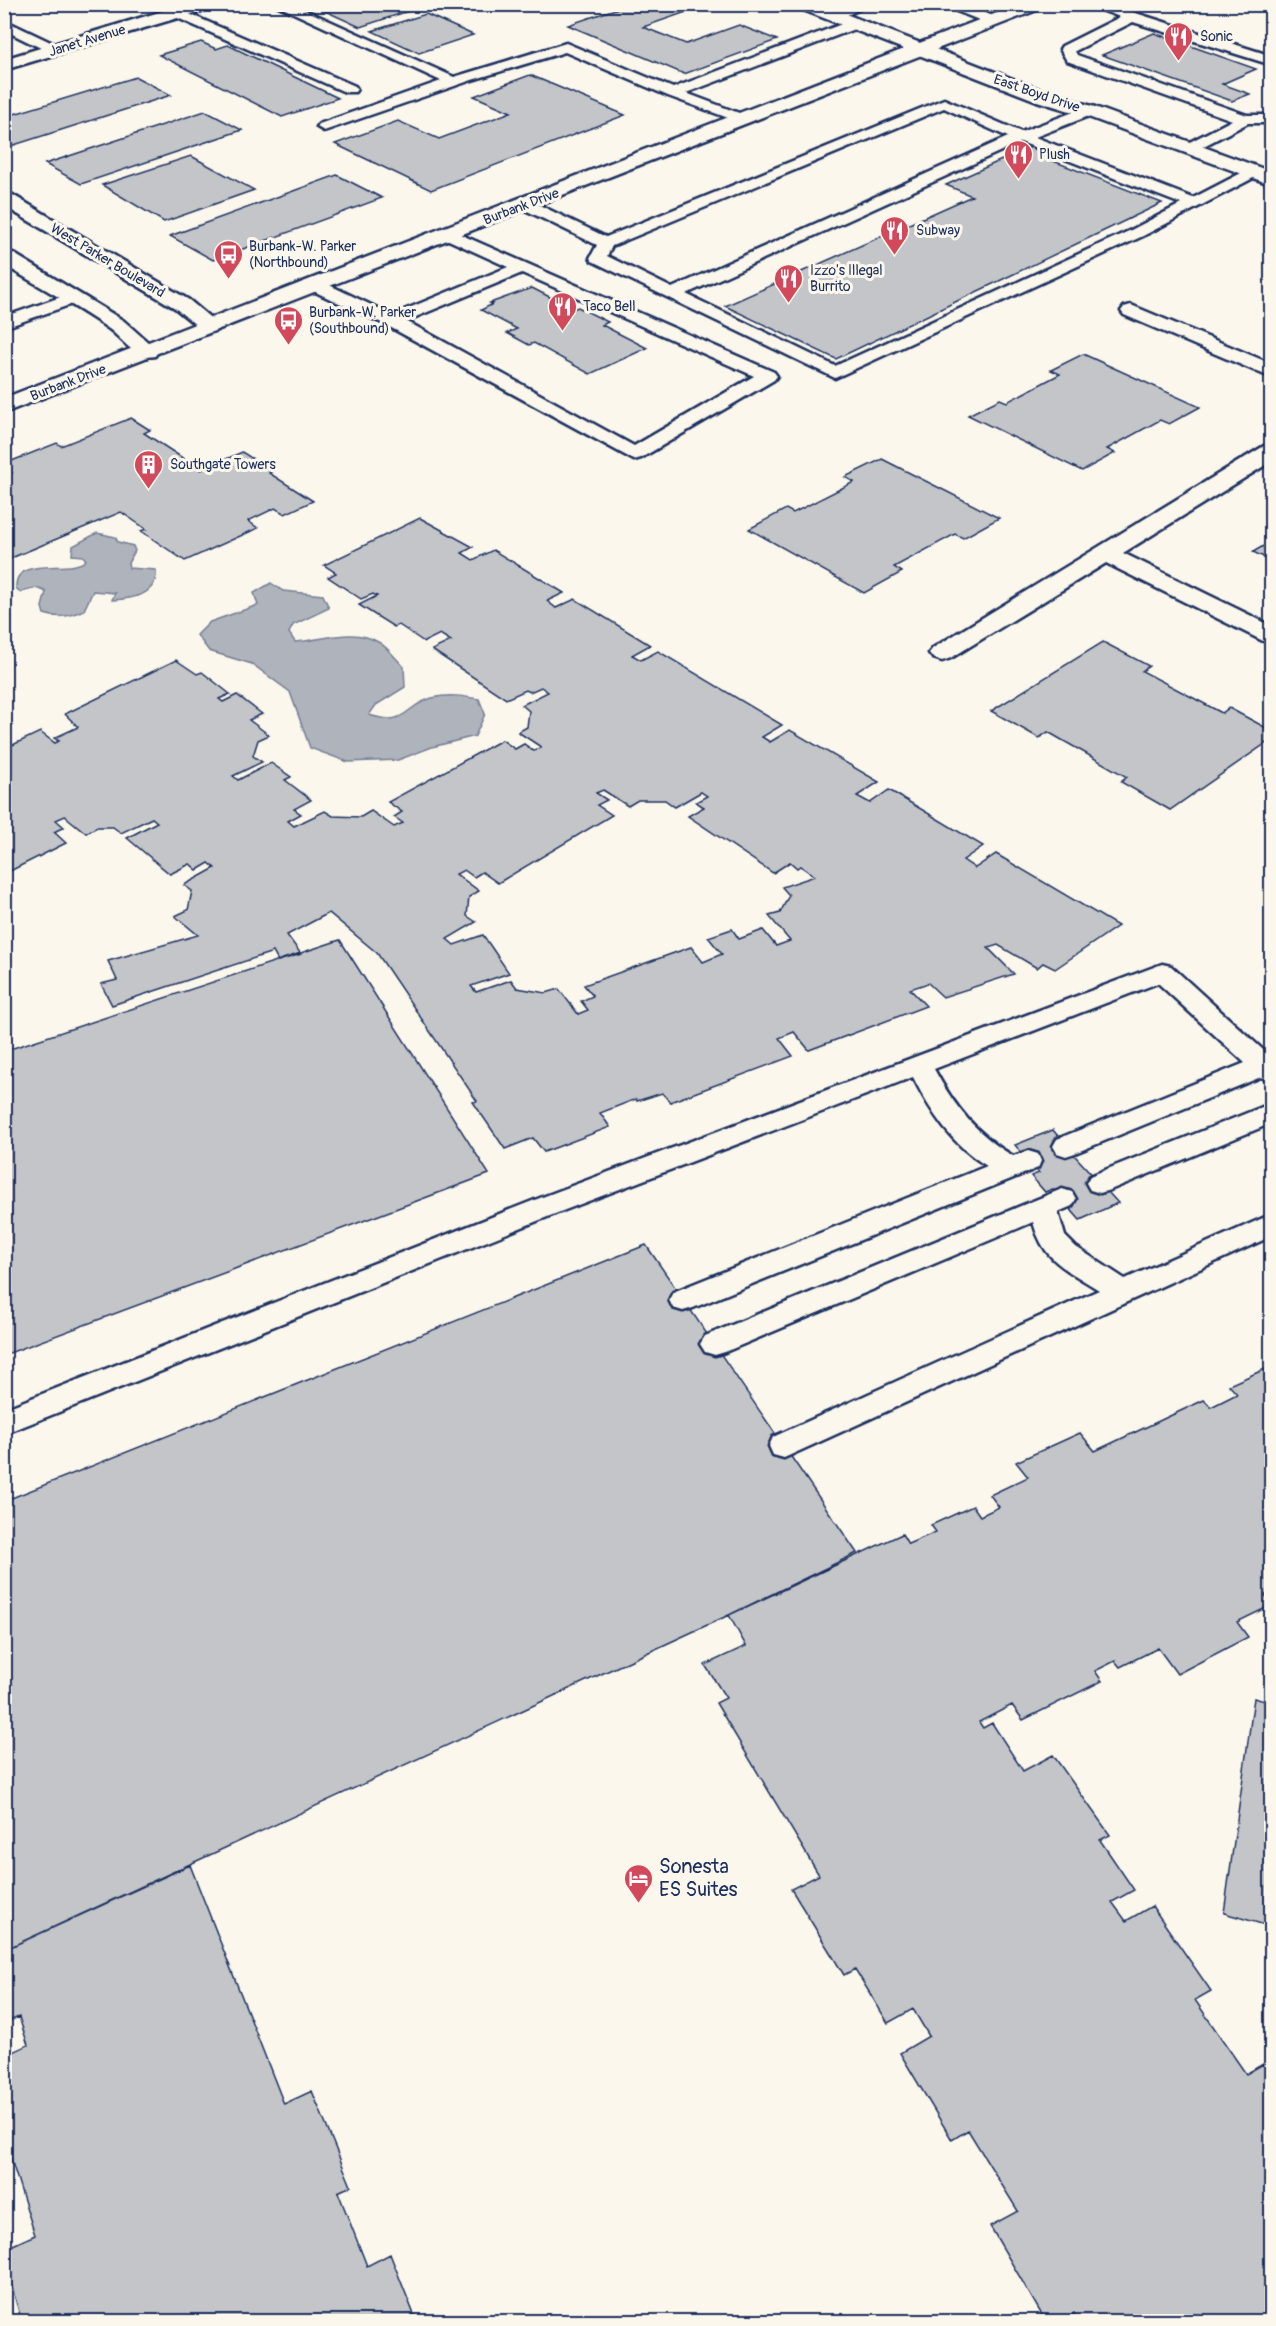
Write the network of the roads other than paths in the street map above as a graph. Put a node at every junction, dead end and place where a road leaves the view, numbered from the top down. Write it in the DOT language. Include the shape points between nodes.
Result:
graph roads {
  1 [pos="205,4"];
  2 [pos="280,4"];
  3 [pos="804,4"];
  4 [pos="864,4"];
  5 [pos="945,4"];
  6 [pos="1036,4"];
  7 [pos="1091,4"];
  8 [pos="178,13"];
  9 [pos="834,16"];
  10 [pos="1131,17"];
  11 [pos="994,21"];
  12 [pos="4,24"];
  13 [pos="852,25"];
  14 [pos="56,50"];
  15 [pos="920,50"];
  16 [pos="1272,62"];
  17 [pos="4,65"];
  18 [pos="454,82"];
  19 [pos="350,89"];
  20 [pos="673,93"];
  21 [pos="1089,111"];
  22 [pos="742,119"];
  23 [pos="1245,119"];
  24 [pos="1272,119"];
  25 [pos="324,127"];
  26 [pos="1021,137"];
  27 [pos="1189,148"];
  28 [pos="1263,175"];
  29 [pos="4,198"];
  30 [pos="1193,203"];
  31 [pos="525,204"];
  32 [pos="448,234"];
  33 [pos="606,243"];
  34 [pos="4,256"];
  35 [pos="521,267"];
  36 [pos="315,285"];
  37 [pos="672,294"];
  38 [pos="72,298"];
  39 [pos="1131,311"];
  40 [pos="392,321"];
  41 [pos="4,323"];
  42 [pos="209,326"];
  43 [pos="147,351"];
  44 [pos="1272,372"];
  45 [pos="4,406"];
  46 [pos="1272,451"];
  47 [pos="1106,554"];
  48 [pos="1272,636"];
  49 [pos="942,652"];
  50 [pos="920,1065"];
  51 [pos="1268,1069"];
  52 [pos="1272,1112"];
  53 [pos="1066,1146"];
  54 [pos="1100,1183"];
  55 [pos="1272,1224"];
  56 [pos="1123,1292"];
  57 [pos="683,1300"];
  58 [pos="715,1344"];
  59 [pos="4,1422"];
  60 [pos="784,1446"];
  1 -- 8 [label="street, Janet Avenue"];
  2 -- 18 [label="lane"];
  3 -- 9 [label="street, East Boyd Drive"];
  4 -- 9 [label="lane"];
  5 -- 11 [label="lane"];
  6 -- 11 [label="street, Burbank Drive"];
  7 -- 10 [label="lane"];
  8 -- 14 [label="street, Janet Avenue"];
  8 -- 19 [label="lane"];
  9 -- 13 [label="street, East Boyd Drive"];
  10 -- 16 [label="lane"];
  10 -- 23 [label="lane" via="1067,49 1072,58"];
  11 -- 15 [label="street, Burbank Drive"];
  12 -- 14 [label="lane"];
  13 -- 15 [label="street, East Boyd Drive"];
  13 -- 20 [label="lane"];
  14 -- 17 [label="street, Janet Avenue"];
  15 -- 21 [label="street, East Boyd Drive"];
  15 -- 22 [label="street, Burbank Drive"];
  18 -- 20 [label="lane" via="566,47"];
  18 -- 25 [label="lane"];
  20 -- 22 [label="lane"];
  21 -- 26 [label="lane"];
  21 -- 27 [label="street, East Boyd Drive"];
  22 -- 31 [label="street, Burbank Drive"];
  23 -- 24 [label="lane"];
  23 -- 27 [label="lane"];
  26 -- 30 [label="lane"];
  26 -- 33 [label="lane" via="944,103"];
  26 -- 37 [label="lane"];
  27 -- 28 [label="street, East Boyd Drive"];
  28 -- 30 [label="lane"];
  29 -- 42 [label="street, West Parker Boulevard" via="182,304"];
  30 -- 37 [label="lane" via="835,373"];
  31 -- 32 [label="street, Burbank Drive"];
  31 -- 33 [label="lane"];
  32 -- 35 [label="lane"];
  32 -- 36 [label="street, Burbank Drive"];
  33 -- 37 [label="lane" via="598,258"];
  34 -- 38 [label="street"];
  35 -- 40 [label="lane"];
  35 -- 40 [label="lane" via="768,376 634,454"];
  36 -- 40 [label="lane"];
  36 -- 42 [label="street, Burbank Drive"];
  38 -- 41 [label="lane"];
  38 -- 43 [label="street" via="117,325"];
  39 -- 44 [label="street"];
  42 -- 43 [label="street, Burbank Drive"];
  43 -- 45 [label="street, Burbank Drive"];
  46 -- 47 [label="street"];
  47 -- 48 [label="street"];
  47 -- 49 [label="street"];
  50 -- 51 [label="lane" via="1162,972"];
  50 -- 57 [label="lane" via="957,1130 981,1151 1020,1165"];
  50 -- 59 [label="lane" via="555,1203"];
  51 -- 53 [label="lane"];
  52 -- 54 [label="lane"];
  55 -- 56 [label="lane"];
  56 -- 58 [label="lane" via="1066,1255 1052,1241 1052,1203"];
  56 -- 60 [label="lane"];
}
